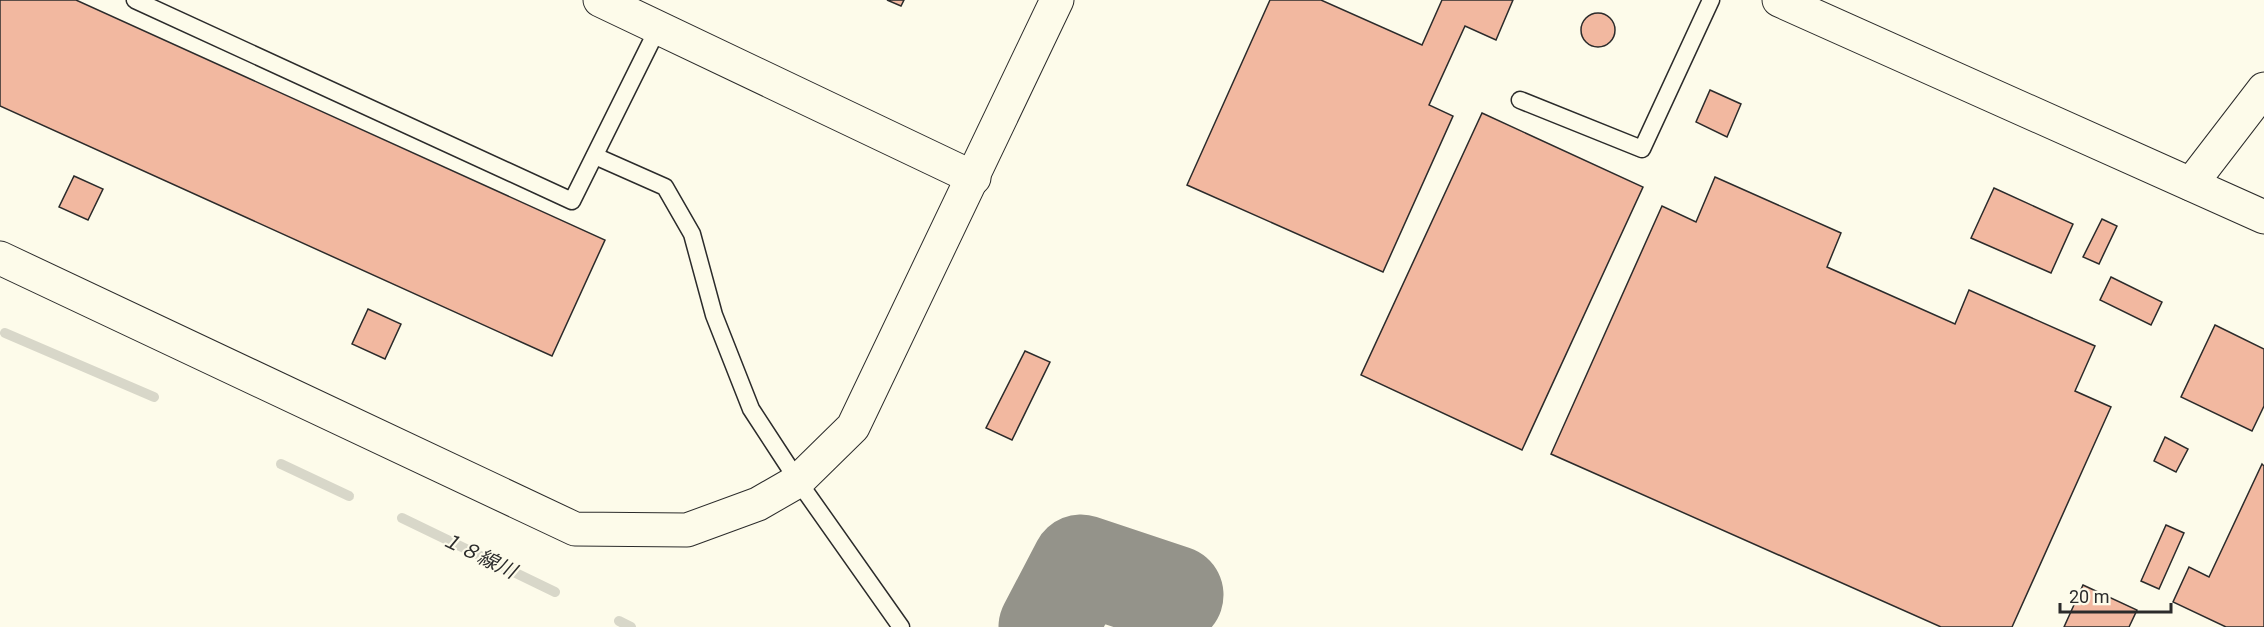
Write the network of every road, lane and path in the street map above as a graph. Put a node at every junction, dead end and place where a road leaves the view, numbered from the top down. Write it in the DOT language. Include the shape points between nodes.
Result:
graph roads {
  1 [pos="135,0"];
  2 [pos="600,0"];
  3 [pos="1057,0"];
  4 [pos="1711,0"];
  5 [pos="1779,0"];
  6 [pos="659,26"];
  7 [pos="2264,89"];
  8 [pos="1520,100"];
  9 [pos="595,156"];
  10 [pos="974,178"];
  11 [pos="2191,184"];
  12 [pos="2264,217"];
  13 [pos="0,258"];
  14 [pos="798,481"];
  15 [pos="901,627"];
  1 -- 9 [label="lane" via="572,201"];
  2 -- 6 [label="street"];
  3 -- 10 [label="street"];
  4 -- 8 [label="lane" via="1642,149"];
  5 -- 11 [label="street"];
  6 -- 9 [label="lane"];
  6 -- 10 [label="street"];
  7 -- 11 [label="street"];
  9 -- 14 [label="lane" via="665,187 692,234 714,315 750,409"];
  10 -- 14 [label="street" via="853,427"];
  11 -- 12 [label="street"];
  13 -- 14 [label="street" via="575,528 687,530 758,504"];
  14 -- 15 [label="lane"];
}
